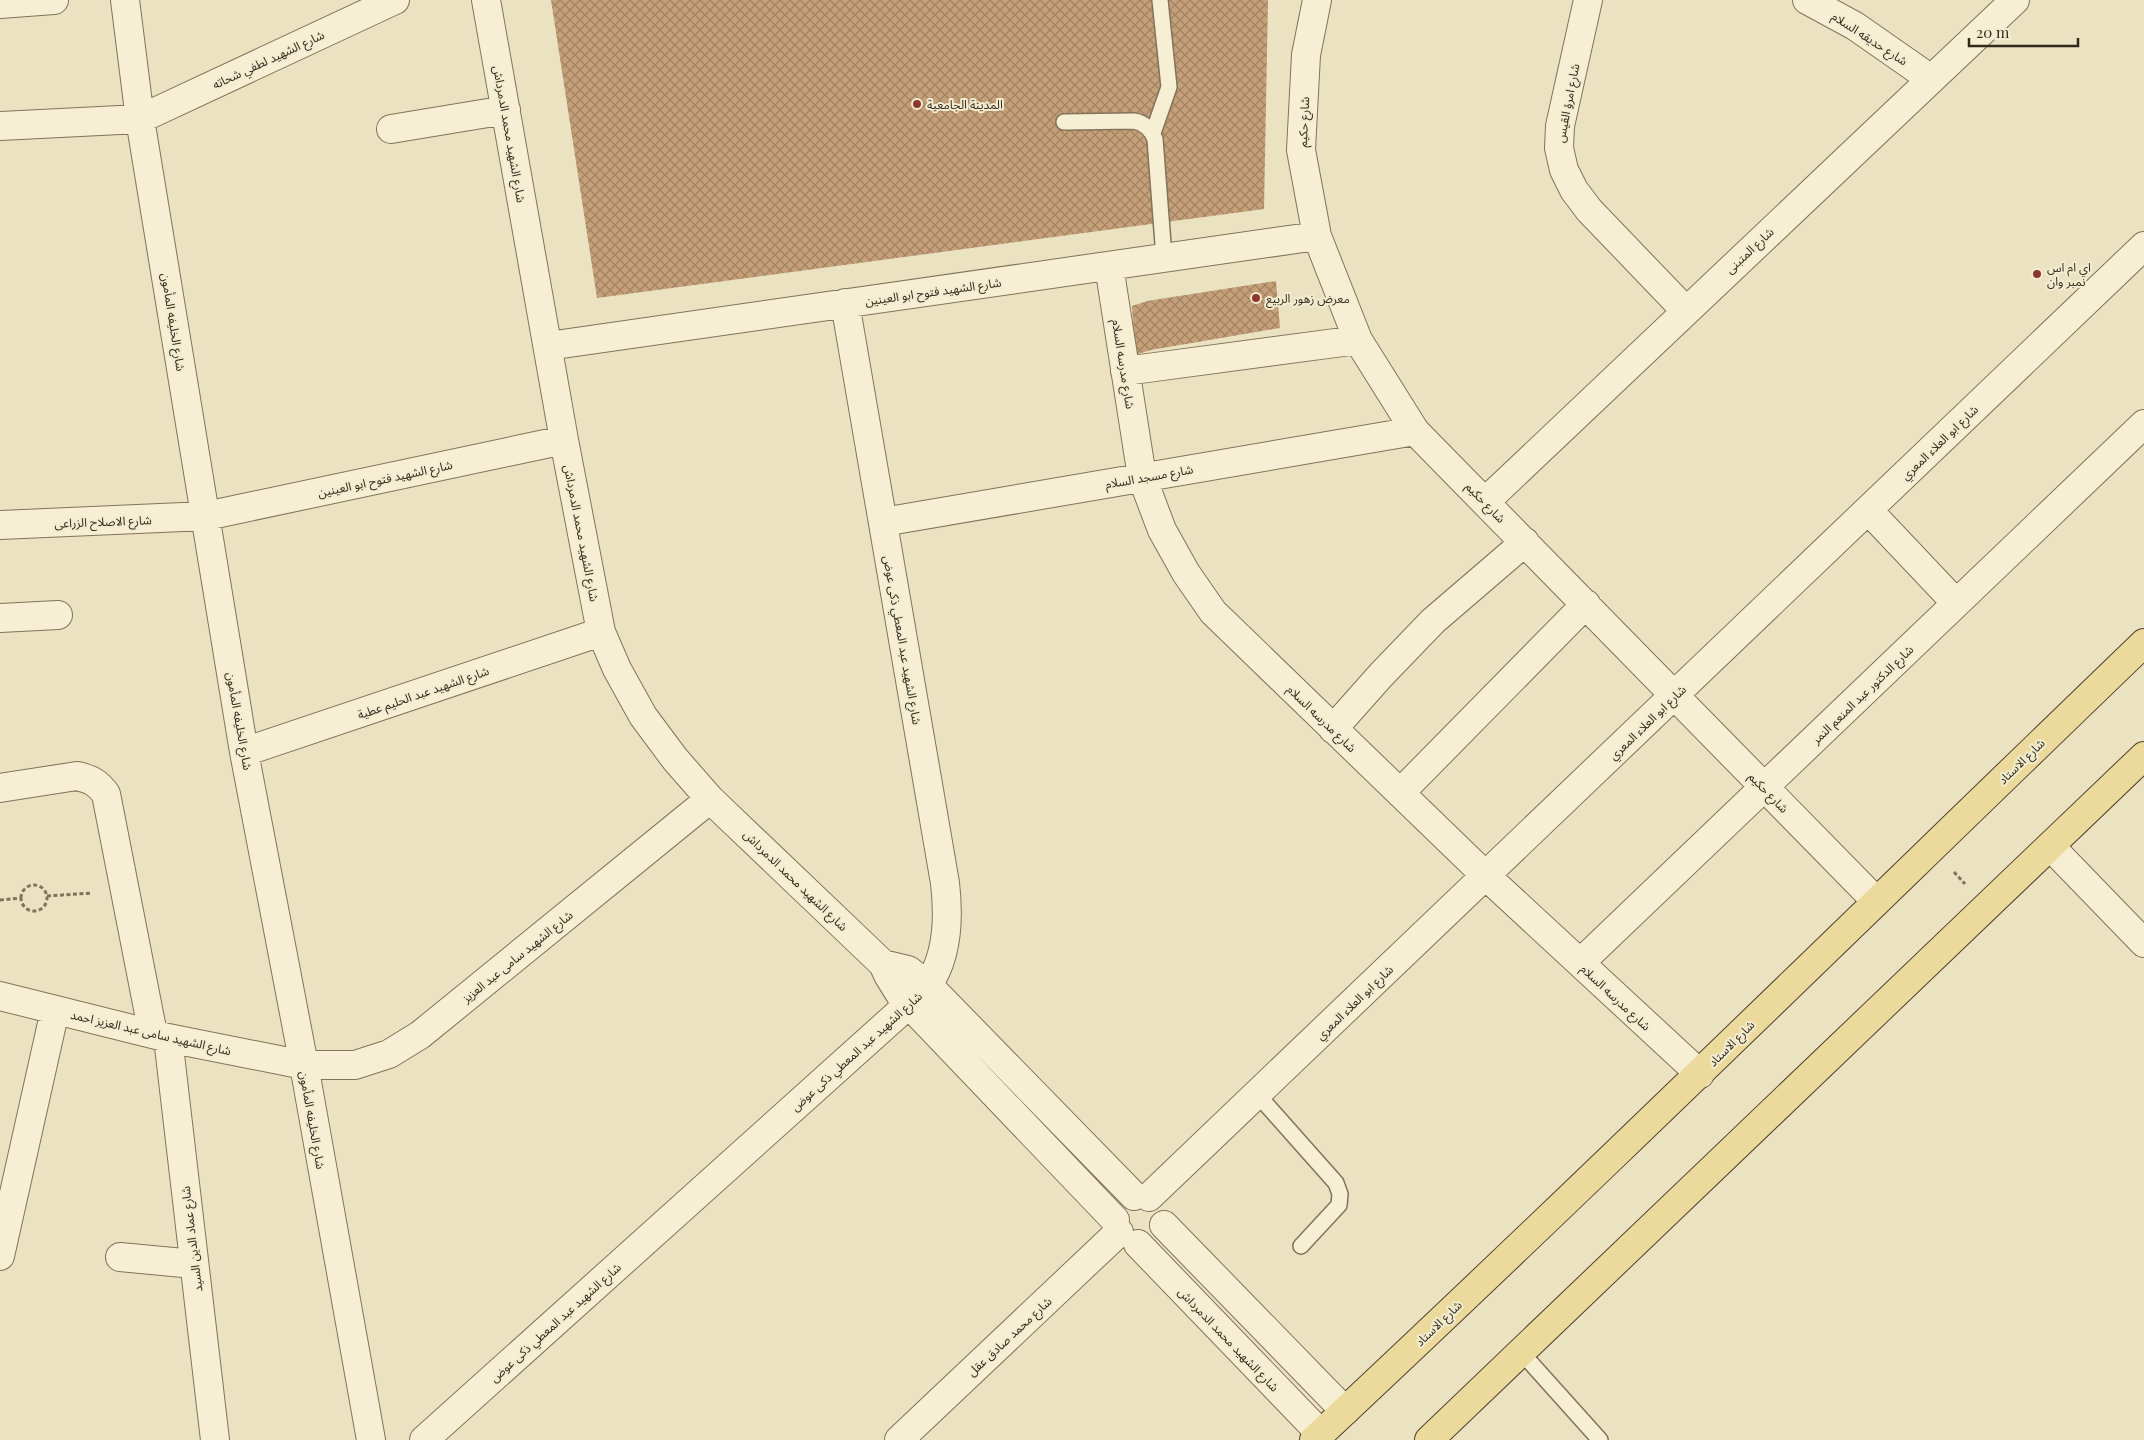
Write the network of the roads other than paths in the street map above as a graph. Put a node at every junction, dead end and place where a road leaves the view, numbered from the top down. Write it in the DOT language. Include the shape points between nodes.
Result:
graph roads {
  1 [pos="54,0"];
  2 [pos="126,0"];
  3 [pos="395,0"];
  4 [pos="486,0"];
  5 [pos="1160,0"];
  6 [pos="1317,0"];
  7 [pos="1588,0"];
  8 [pos="1807,0"];
  9 [pos="2015,0"];
  10 [pos="0,4"];
  11 [pos="1931,79"];
  12 [pos="506,110"];
  13 [pos="140,119"];
  14 [pos="1064,122"];
  15 [pos="0,126"];
  16 [pos="391,129"];
  17 [pos="1153,132"];
  18 [pos="1317,236"];
  19 [pos="2144,246"];
  20 [pos="1164,257"];
  21 [pos="1109,266"];
  22 [pos="845,304"];
  23 [pos="1685,310"];
  24 [pos="1358,340"];
  25 [pos="548,346"];
  26 [pos="1126,371"];
  27 [pos="2144,424"];
  28 [pos="1415,430"];
  29 [pos="564,440"];
  30 [pos="1142,477"];
  31 [pos="1485,502"];
  32 [pos="1868,510"];
  33 [pos="206,516"];
  34 [pos="883,522"];
  35 [pos="0,525"];
  36 [pos="1525,542"];
  37 [pos="1956,603"];
  38 [pos="1586,604"];
  39 [pos="58,615"];
  40 [pos="0,618"];
  41 [pos="601,632"];
  42 [pos="2144,643"];
  43 [pos="1675,695"];
  44 [pos="1333,729"];
  45 [pos="244,752"];
  46 [pos="2144,756"];
  47 [pos="1764,787"];
  48 [pos="0,788"];
  49 [pos="1400,793"];
  50 [pos="710,799"];
  51 [pos="2050,846"];
  52 [pos="1486,876"];
  53 [pos="1876,901"];
  54 [pos="2144,943"];
  55 [pos="1580,963"];
  56 [pos="883,964"];
  57 [pos="928,985"];
  58 [pos="0,996"];
  59 [pos="909,1004"];
  60 [pos="55,1010"];
  61 [pos="160,1036"];
  62 [pos="304,1065"];
  63 [pos="1700,1074"];
  64 [pos="1257,1094"];
  65 [pos="1141,1196"];
  66 [pos="1164,1225"];
  67 [pos="1124,1232"];
  68 [pos="1301,1246"];
  69 [pos="0,1256"];
  70 [pos="120,1257"];
  71 [pos="194,1264"];
  72 [pos="1521,1352"];
  73 [pos="1345,1411"];
  74 [pos="1318,1437"];
  75 [pos="215,1440"];
  76 [pos="371,1440"];
  77 [pos="424,1440"];
  78 [pos="899,1440"];
  79 [pos="1429,1440"];
  80 [pos="1600,1440"];
  1 -- 10 [label="street"];
  2 -- 13 [label="street, شارع الخليفه المأمون"];
  3 -- 13 [label="street, شارع الشهيد لطفي شحاته"];
  4 -- 12 [label="street, شارع الشهيد محمد الدمرداش"];
  5 -- 17 [label="lane" via="1169,87"];
  6 -- 18 [label="street, شارع حكيم" via="1306,55 1301,150"];
  7 -- 23 [label="street, شارع امرؤ القيس" via="1560,126 1559,148 1564,170 1589,210"];
  8 -- 11 [label="street, شارع حديقه السلام" via="1855,26"];
  9 -- 11 [label="street, شارع المتبنى"];
  11 -- 23 [label="street, شارع المتبنى"];
  12 -- 16 [label="street"];
  12 -- 25 [label="street, شارع الشهيد محمد الدمرداش"];
  13 -- 15 [label="street"];
  13 -- 33 [label="street, شارع الخليفه المأمون"];
  14 -- 17 [label="lane" via="1134,122 1142,123"];
  17 -- 20 [label="lane"];
  18 -- 20 [label="street, شارع الشهيد فتوح ابو العينين"];
  18 -- 24 [label="street, شارع حكيم"];
  19 -- 32 [label="street, شارع ابو العلاء المعري"];
  20 -- 21 [label="street, شارع الشهيد فتوح ابو العينين"];
  21 -- 22 [label="street, شارع الشهيد فتوح ابو العينين"];
  21 -- 26 [label="street, شارع مدرسه السلام"];
  22 -- 25 [label="street, شارع الشهيد فتوح ابو العينين"];
  22 -- 34 [label="street, شارع الشهيد عبد المعطي ذكى عوض"];
  23 -- 31 [label="street, شارع المتبنى"];
  24 -- 26 [label="street"];
  24 -- 28 [label="street, شارع حكيم"];
  25 -- 29 [label="street, شارع الشهيد محمد الدمرداش"];
  26 -- 30 [label="street, شارع مدرسه السلام"];
  27 -- 37 [label="street, شارع الدكتور عبد المنعم النمر"];
  28 -- 30 [label="street, شارع مسجد السلام"];
  28 -- 31 [label="street, شارع حكيم"];
  29 -- 33 [label="street, شارع الشهيد فتوح ابو العينين"];
  29 -- 41 [label="street, شارع الشهيد محمد الدمرداش"];
  30 -- 34 [label="street, شارع مسجد السلام"];
  30 -- 44 [label="street, شارع مدرسه السلام" via="1162,530 1213,612"];
  31 -- 36 [label="street, شارع حكيم"];
  32 -- 37 [label="street"];
  32 -- 43 [label="street, شارع ابو العلاء المعري"];
  33 -- 35 [label="street, شارع الاصلاح الزراعى"];
  33 -- 45 [label="street, شارع الخليفه المأمون"];
  34 -- 57 [label="street, شارع الشهيد عبد المعطي ذكى عوض" via="948,909 946,935"];
  36 -- 38 [label="street, شارع حكيم"];
  36 -- 44 [label="street" via="1434,621"];
  37 -- 47 [label="street, شارع الدكتور عبد المنعم النمر"];
  38 -- 43 [label="street, شارع حكيم"];
  38 -- 49 [label="street"];
  39 -- 40 [label="street"];
  41 -- 45 [label="street, شارع الشهيد عبد الحليم عطية"];
  41 -- 50 [label="street, شارع الشهيد محمد الدمرداش" via="643,716"];
  42 -- 53 [label="main road, شارع الاستاد"];
  43 -- 47 [label="street, شارع حكيم"];
  43 -- 52 [label="street, شارع ابو العلاء المعري"];
  44 -- 49 [label="street, شارع مدرسه السلام"];
  45 -- 62 [label="street, شارع الخليفه المأمون"];
  46 -- 51 [label="main road"];
  47 -- 53 [label="street, شارع حكيم"];
  47 -- 55 [label="street, شارع الدكتور عبد المنعم النمر"];
  48 -- 61 [label="street, شارع عماد الدين السيد" via="77,776 89,778 106,794"];
  49 -- 52 [label="street, شارع مدرسه السلام"];
  50 -- 56 [label="street, شارع الشهيد محمد الدمرداش"];
  50 -- 62 [label="street, شارع الشهيد سامى عبد العزيز" via="420,1035 389,1054 354,1065"];
  51 -- 54 [label="street"];
  51 -- 72 [label="main road"];
  52 -- 55 [label="street, شارع مدرسه السلام"];
  52 -- 64 [label="street, شارع ابو العلاء المعري"];
  53 -- 63 [label="main road, شارع الاستاد"];
  55 -- 63 [label="street, شارع مدرسه السلام"];
  56 -- 57 [label="street" via="908,970"];
  56 -- 59 [label="street, شارع الشهيد محمد الدمرداش" via="894,986"];
  57 -- 59 [label="street, شارع الشهيد عبد المعطي ذكى عوض"];
  57 -- 65 [label="street"];
  58 -- 60 [label="street, شارع الشهيد سامى عبد العزيز احمد"];
  59 -- 67 [label="street, شارع الشهيد محمد الدمرداش"];
  59 -- 77 [label="street, شارع الشهيد عبد المعطي ذكى عوض"];
  60 -- 61 [label="street, شارع الشهيد سامى عبد العزيز احمد"];
  60 -- 69 [label="street"];
  61 -- 62 [label="street, شارع الشهيد سامى عبد العزيز احمد"];
  61 -- 71 [label="street, شارع عماد الدين السيد"];
  62 -- 76 [label="street, شارع الخليفه المأمون"];
  63 -- 73 [label="main road, شارع الاستاد"];
  64 -- 65 [label="street, شارع ابو العلاء المعري"];
  64 -- 68 [label="lane" via="1336,1183 1340,1194 1339,1206"];
  65 -- 66 [label="street" via="1156,1201 1161,1208"];
  65 -- 67 [label="street" via="1120,1205"];
  66 -- 67 [label="street" via="1154,1239 1146,1243"];
  66 -- 73 [label="street"];
  67 -- 74 [label="street, شارع الشهيد محمد الدمرداش"];
  67 -- 78 [label="street, شارع محمد صادق عقل"];
  70 -- 71 [label="street"];
  71 -- 75 [label="street, شارع عماد الدين السيد"];
  72 -- 79 [label="main road"];
  72 -- 80 [label="lane"];
  73 -- 74 [label="main road, شارع الاستاد"];
}
